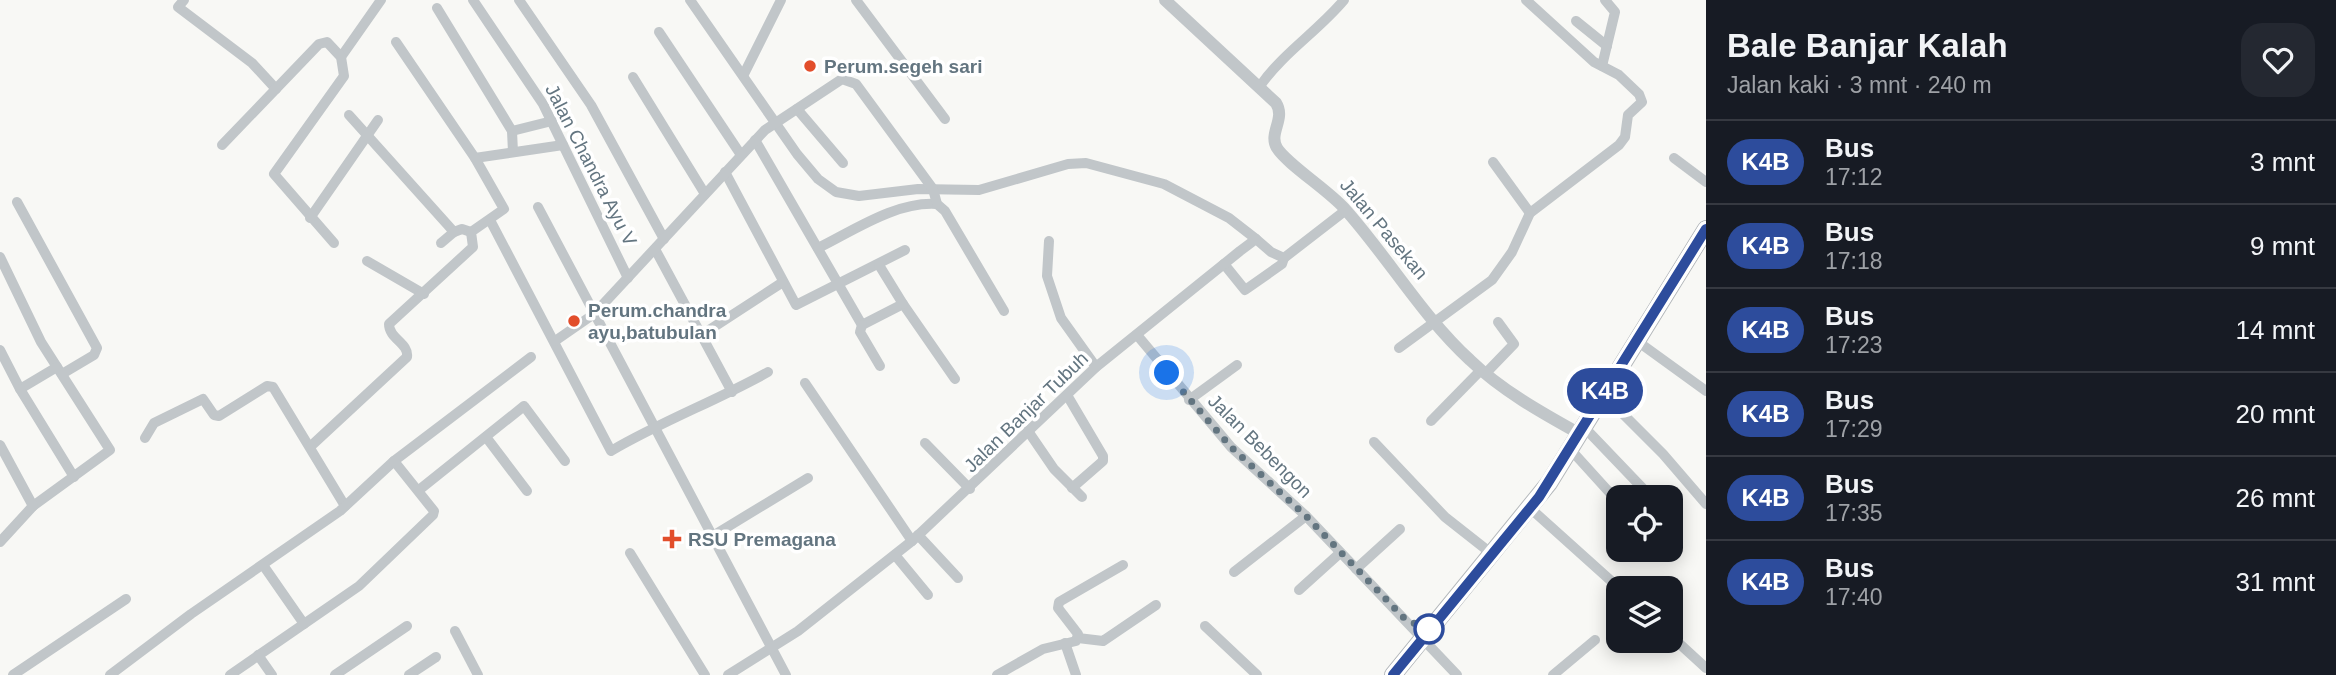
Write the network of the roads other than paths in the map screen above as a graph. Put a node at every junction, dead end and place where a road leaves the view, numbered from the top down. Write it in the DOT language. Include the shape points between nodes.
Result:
graph roads {
  1 [pos="169,0"];
  2 [pos="381,0"];
  3 [pos="473,0"];
  4 [pos="519,0"];
  5 [pos="691,0"];
  6 [pos="781,0"];
  7 [pos="856,0"];
  8 [pos="1165,0"];
  9 [pos="1344,0"];
  10 [pos="1526,0"];
  11 [pos="1605,0"];
  12 [pos="181,4"];
  13 [pos="437,8"];
  14 [pos="1576,21"];
  15 [pos="659,33"];
  16 [pos="396,42"];
  17 [pos="1607,46"];
  18 [pos="341,57"];
  19 [pos="1602,66"];
  20 [pos="744,74"];
  21 [pos="634,77"];
  22 [pos="1260,86"];
  23 [pos="276,89"];
  24 [pos="797,109"];
  25 [pos="349,115"];
  26 [pos="945,119"];
  27 [pos="378,120"];
  28 [pos="552,121"];
  29 [pos="775,121"];
  30 [pos="512,131"];
  31 [pos="369,133"];
  32 [pos="755,140"];
  33 [pos="222,145"];
  34 [pos="563,145"];
  35 [pos="513,152"];
  36 [pos="741,155"];
  37 [pos="475,158"];
  38 [pos="1674,158"];
  39 [pos="1493,162"];
  40 [pos="843,163"];
  41 [pos="725,172"];
  42 [pos="1706,182"];
  43 [pos="933,190"];
  44 [pos="705,194"];
  45 [pos="17,202"];
  46 [pos="936,204"];
  47 [pos="537,207"];
  48 [pos="1346,210"];
  49 [pos="1530,213"];
  50 [pos="310,218"];
  51 [pos="490,219"];
  52 [pos="1706,229"];
  53 [pos="454,232"];
  54 [pos="471,232"];
  55 [pos="664,239"];
  56 [pos="1256,239"];
  57 [pos="1049,241"];
  58 [pos="334,243"];
  59 [pos="441,243"];
  60 [pos="818,248"];
  61 [pos="655,249"];
  62 [pos="905,250"];
  63 [pos="0,257"];
  64 [pos="1284,258"];
  65 [pos="367,261"];
  66 [pos="1224,264"];
  67 [pos="879,265"];
  68 [pos="628,278"];
  69 [pos="783,282"];
  70 [pos="839,285"];
  71 [pos="424,294"];
  72 [pos="903,304"];
  73 [pos="1004,311"];
  74 [pos="594,314"];
  75 [pos="1436,322"];
  76 [pos="1498,322"];
  77 [pos="862,326"];
  78 [pos="703,334"];
  79 [pos="1137,335"];
  80 [pos="555,341"];
  81 [pos="1637,341"];
  82 [pos="1399,348"];
  83 [pos="0,350"];
  84 [pos="531,357"];
  85 [pos="1237,365"];
  86 [pos="880,366"];
  87 [pos="1096,367"];
  88 [pos="59,370"];
  89 [pos="768,372"];
  90 [pos="1484,372"];
  91 [pos="955,379"];
  92 [pos="805,383"];
  93 [pos="20,389"];
  94 [pos="1706,391"];
  95 [pos="732,392"];
  96 [pos="1603,394"];
  97 [pos="1067,395"];
  98 [pos="1189,400"];
  99 [pos="1432,421"];
  100 [pos="654,426"];
  101 [pos="1582,430"];
  102 [pos="1028,431"];
  103 [pos="486,437"];
  104 [pos="145,438"];
  105 [pos="1374,442"];
  106 [pos="925,443"];
  107 [pos="0,444"];
  108 [pos="311,446"];
  109 [pos="1570,450"];
  110 [pos="394,461"];
  111 [pos="565,461"];
  112 [pos="74,477"];
  113 [pos="808,478"];
  114 [pos="1639,485"];
  115 [pos="1072,488"];
  116 [pos="970,489"];
  117 [pos="1606,489"];
  118 [pos="419,490"];
  119 [pos="527,491"];
  120 [pos="1082,497"];
  121 [pos="1706,504"];
  122 [pos="33,506"];
  123 [pos="345,506"];
  124 [pos="1530,508"];
  125 [pos="1306,516"];
  126 [pos="1400,529"];
  127 [pos="711,537"];
  128 [pos="915,538"];
  129 [pos="0,542"];
  130 [pos="630,553"];
  131 [pos="1340,553"];
  132 [pos="1492,554"];
  133 [pos="895,555"];
  134 [pos="263,565"];
  135 [pos="1123,565"];
  136 [pos="1356,569"];
  137 [pos="1234,572"];
  138 [pos="1606,576"];
  139 [pos="958,578"];
  140 [pos="1299,590"];
  141 [pos="928,595"];
  142 [pos="126,598"];
  143 [pos="1156,605"];
  144 [pos="304,624"];
  145 [pos="407,626"];
  146 [pos="1205,626"];
  147 [pos="455,631"];
  148 [pos="1422,637"];
  149 [pos="1078,638"];
  150 [pos="1595,640"];
  151 [pos="1065,643"];
  152 [pos="1683,647"];
  153 [pos="771,649"];
  154 [pos="258,655"];
  155 [pos="436,657"];
  156 [pos="1706,668"];
  157 [pos="13,675"];
  158 [pos="110,675"];
  159 [pos="230,675"];
  160 [pos="272,675"];
  161 [pos="335,675"];
  162 [pos="409,675"];
  163 [pos="478,675"];
  164 [pos="705,675"];
  165 [pos="728,675"];
  166 [pos="786,675"];
  167 [pos="997,675"];
  168 [pos="1076,675"];
  169 [pos="1257,675"];
  170 [pos="1393,675"];
  171 [pos="1457,675"];
  172 [pos="1553,675"];
  1 -- 12 [label="street"];
  2 -- 18 [label="street"];
  3 -- 28 [label="street, Jalan Chandra Ayu V"];
  4 -- 55 [label="street" via="591,104"];
  5 -- 20 [label="street"];
  6 -- 20 [label="street"];
  7 -- 26 [label="street"];
  8 -- 22 [label="street, Jalan Pasekan"];
  9 -- 22 [label="street" via="1275,65"];
  10 -- 19 [label="street"];
  11 -- 17 [label="street" via="1615,12"];
  12 -- 23 [label="street"];
  13 -- 30 [label="street"];
  14 -- 17 [label="street"];
  15 -- 36 [label="street"];
  16 -- 37 [label="street"];
  17 -- 19 [label="street"];
  18 -- 23 [label="street" via="322,42"];
  18 -- 50 [label="street" via="341,82 274,174"];
  19 -- 49 [label="street" via="1613,70 1642,100 1626,118 1625,137"];
  20 -- 29 [label="street"];
  21 -- 44 [label="street"];
  22 -- 48 [label="street, Jalan Pasekan" via="1280,110 1274,139 1280,152"];
  23 -- 33 [label="street"];
  24 -- 29 [label="street"];
  24 -- 40 [label="street"];
  24 -- 43 [label="street" via="835,82 849,79"];
  25 -- 31 [label="street"];
  27 -- 31 [label="street"];
  28 -- 30 [label="street"];
  28 -- 34 [label="street, Jalan Chandra Ayu V"];
  29 -- 32 [label="street"];
  29 -- 43 [label="street" via="804,162 836,192 859,196"];
  30 -- 35 [label="street"];
  31 -- 50 [label="street"];
  31 -- 53 [label="street"];
  32 -- 36 [label="street"];
  32 -- 60 [label="street"];
  34 -- 35 [label="street"];
  34 -- 68 [label="street, Jalan Chandra Ayu V"];
  35 -- 37 [label="street"];
  36 -- 41 [label="street"];
  37 -- 51 [label="street" via="504,209"];
  38 -- 42 [label="street"];
  39 -- 49 [label="street"];
  41 -- 44 [label="street"];
  41 -- 69 [label="street"];
  43 -- 46 [label="street"];
  43 -- 56 [label="street" via="979,190 1068,164 1102,165 1164,184 1229,218"];
  44 -- 55 [label="street"];
  45 -- 88 [label="street" via="97,348 94,355"];
  46 -- 60 [label="street" via="874,219"];
  46 -- 73 [label="street" via="945,211"];
  47 -- 74 [label="street"];
  48 -- 64 [label="street"];
  48 -- 75 [label="street, Jalan Pasekan"];
  49 -- 75 [label="street" via="1512,252 1492,280"];
  50 -- 58 [label="street"];
  51 -- 54 [label="street"];
  51 -- 80 [label="street"];
  52 -- 81 [label="highway"];
  53 -- 54 [label="street"];
  53 -- 59 [label="street"];
  54 -- 71 [label="street" via="473,247"];
  55 -- 61 [label="street"];
  56 -- 64 [label="street"];
  56 -- 66 [label="street, Jalan Banjar Tubuh"];
  57 -- 87 [label="street" via="1047,276 1062,318"];
  60 -- 70 [label="street"];
  61 -- 68 [label="street"];
  61 -- 78 [label="street"];
  62 -- 67 [label="street"];
  63 -- 88 [label="street"];
  64 -- 66 [label="street" via="1245,290"];
  65 -- 71 [label="street"];
  66 -- 79 [label="street, Jalan Banjar Tubuh"];
  67 -- 70 [label="street"];
  67 -- 72 [label="street"];
  68 -- 74 [label="street"];
  69 -- 70 [label="street" via="799,306"];
  69 -- 78 [label="street"];
  70 -- 77 [label="street"];
  71 -- 108 [label="street" via="390,324 391,334 406,348 407,357"];
  72 -- 77 [label="street"];
  72 -- 91 [label="street"];
  74 -- 80 [label="street"];
  74 -- 100 [label="street"];
  75 -- 82 [label="street"];
  75 -- 90 [label="street, Jalan Pasekan"];
  76 -- 90 [label="street" via="1514,344"];
  77 -- 86 [label="street" via="860,332"];
  78 -- 95 [label="street"];
  79 -- 87 [label="street, Jalan Banjar Tubuh"];
  79 -- 98 [label="street, Jalan Bebengon"];
  80 -- 100 [label="street" via="611,451"];
  81 -- 94 [label="street"];
  81 -- 96 [label="highway"];
  83 -- 93 [label="street"];
  84 -- 110 [label="street"];
  85 -- 98 [label="street"];
  87 -- 97 [label="street, Jalan Banjar Tubuh"];
  88 -- 93 [label="street"];
  88 -- 112 [label="street" via="110,450"];
  89 -- 95 [label="street"];
  90 -- 99 [label="street"];
  90 -- 101 [label="street, Jalan Pasekan" via="1547,416"];
  92 -- 128 [label="street"];
  93 -- 112 [label="street"];
  95 -- 100 [label="street"];
  96 -- 101 [label="highway"];
  96 -- 121 [label="street"];
  97 -- 102 [label="street, Jalan Banjar Tubuh"];
  97 -- 115 [label="street" via="1103,456"];
  98 -- 125 [label="street, Jalan Bebengon" via="1231,447"];
  100 -- 127 [label="street"];
  101 -- 109 [label="highway"];
  101 -- 114 [label="street"];
  102 -- 115 [label="street"];
  102 -- 116 [label="street, Jalan Banjar Tubuh"];
  103 -- 111 [label="street" via="524,406"];
  103 -- 118 [label="street"];
  103 -- 119 [label="street"];
  104 -- 108 [label="street" via="154,423 203,399 219,416 269,386 275,388"];
  105 -- 132 [label="street" via="1445,517"];
  106 -- 116 [label="street"];
  107 -- 122 [label="street"];
  108 -- 123 [label="street"];
  109 -- 117 [label="street"];
  109 -- 124 [label="highway"];
  110 -- 118 [label="street"];
  110 -- 123 [label="street"];
  112 -- 122 [label="street"];
  113 -- 127 [label="street"];
  115 -- 120 [label="street"];
  116 -- 128 [label="street, Jalan Banjar Tubuh"];
  118 -- 144 [label="street" via="433,515 359,586"];
  122 -- 129 [label="street"];
  123 -- 134 [label="street"];
  124 -- 132 [label="highway"];
  124 -- 138 [label="street"];
  125 -- 131 [label="street, Jalan Bebengon"];
  125 -- 137 [label="street"];
  126 -- 136 [label="street"];
  127 -- 153 [label="street"];
  128 -- 133 [label="street, Jalan Banjar Tubuh"];
  128 -- 139 [label="street"];
  130 -- 164 [label="street"];
  131 -- 136 [label="street, Jalan Bebengon"];
  131 -- 140 [label="street"];
  132 -- 148 [label="highway"];
  133 -- 141 [label="street"];
  133 -- 153 [label="street, Jalan Banjar Tubuh"];
  134 -- 144 [label="street"];
  134 -- 158 [label="street"];
  135 -- 149 [label="street" via="1059,602 1058,608"];
  136 -- 148 [label="street, Jalan Bebengon"];
  142 -- 157 [label="street"];
  143 -- 149 [label="street" via="1102,641"];
  144 -- 154 [label="street"];
  145 -- 161 [label="street"];
  146 -- 169 [label="street"];
  147 -- 163 [label="street"];
  148 -- 170 [label="highway"];
  148 -- 171 [label="street, Jalan Bebengon"];
  149 -- 151 [label="street"];
  150 -- 172 [label="street"];
  151 -- 167 [label="street" via="1043,649"];
  151 -- 168 [label="street"];
  152 -- 156 [label="street"];
  153 -- 165 [label="street, Jalan Banjar Tubuh"];
  153 -- 166 [label="street"];
  154 -- 159 [label="street"];
  154 -- 160 [label="street"];
  155 -- 162 [label="street"];
}
